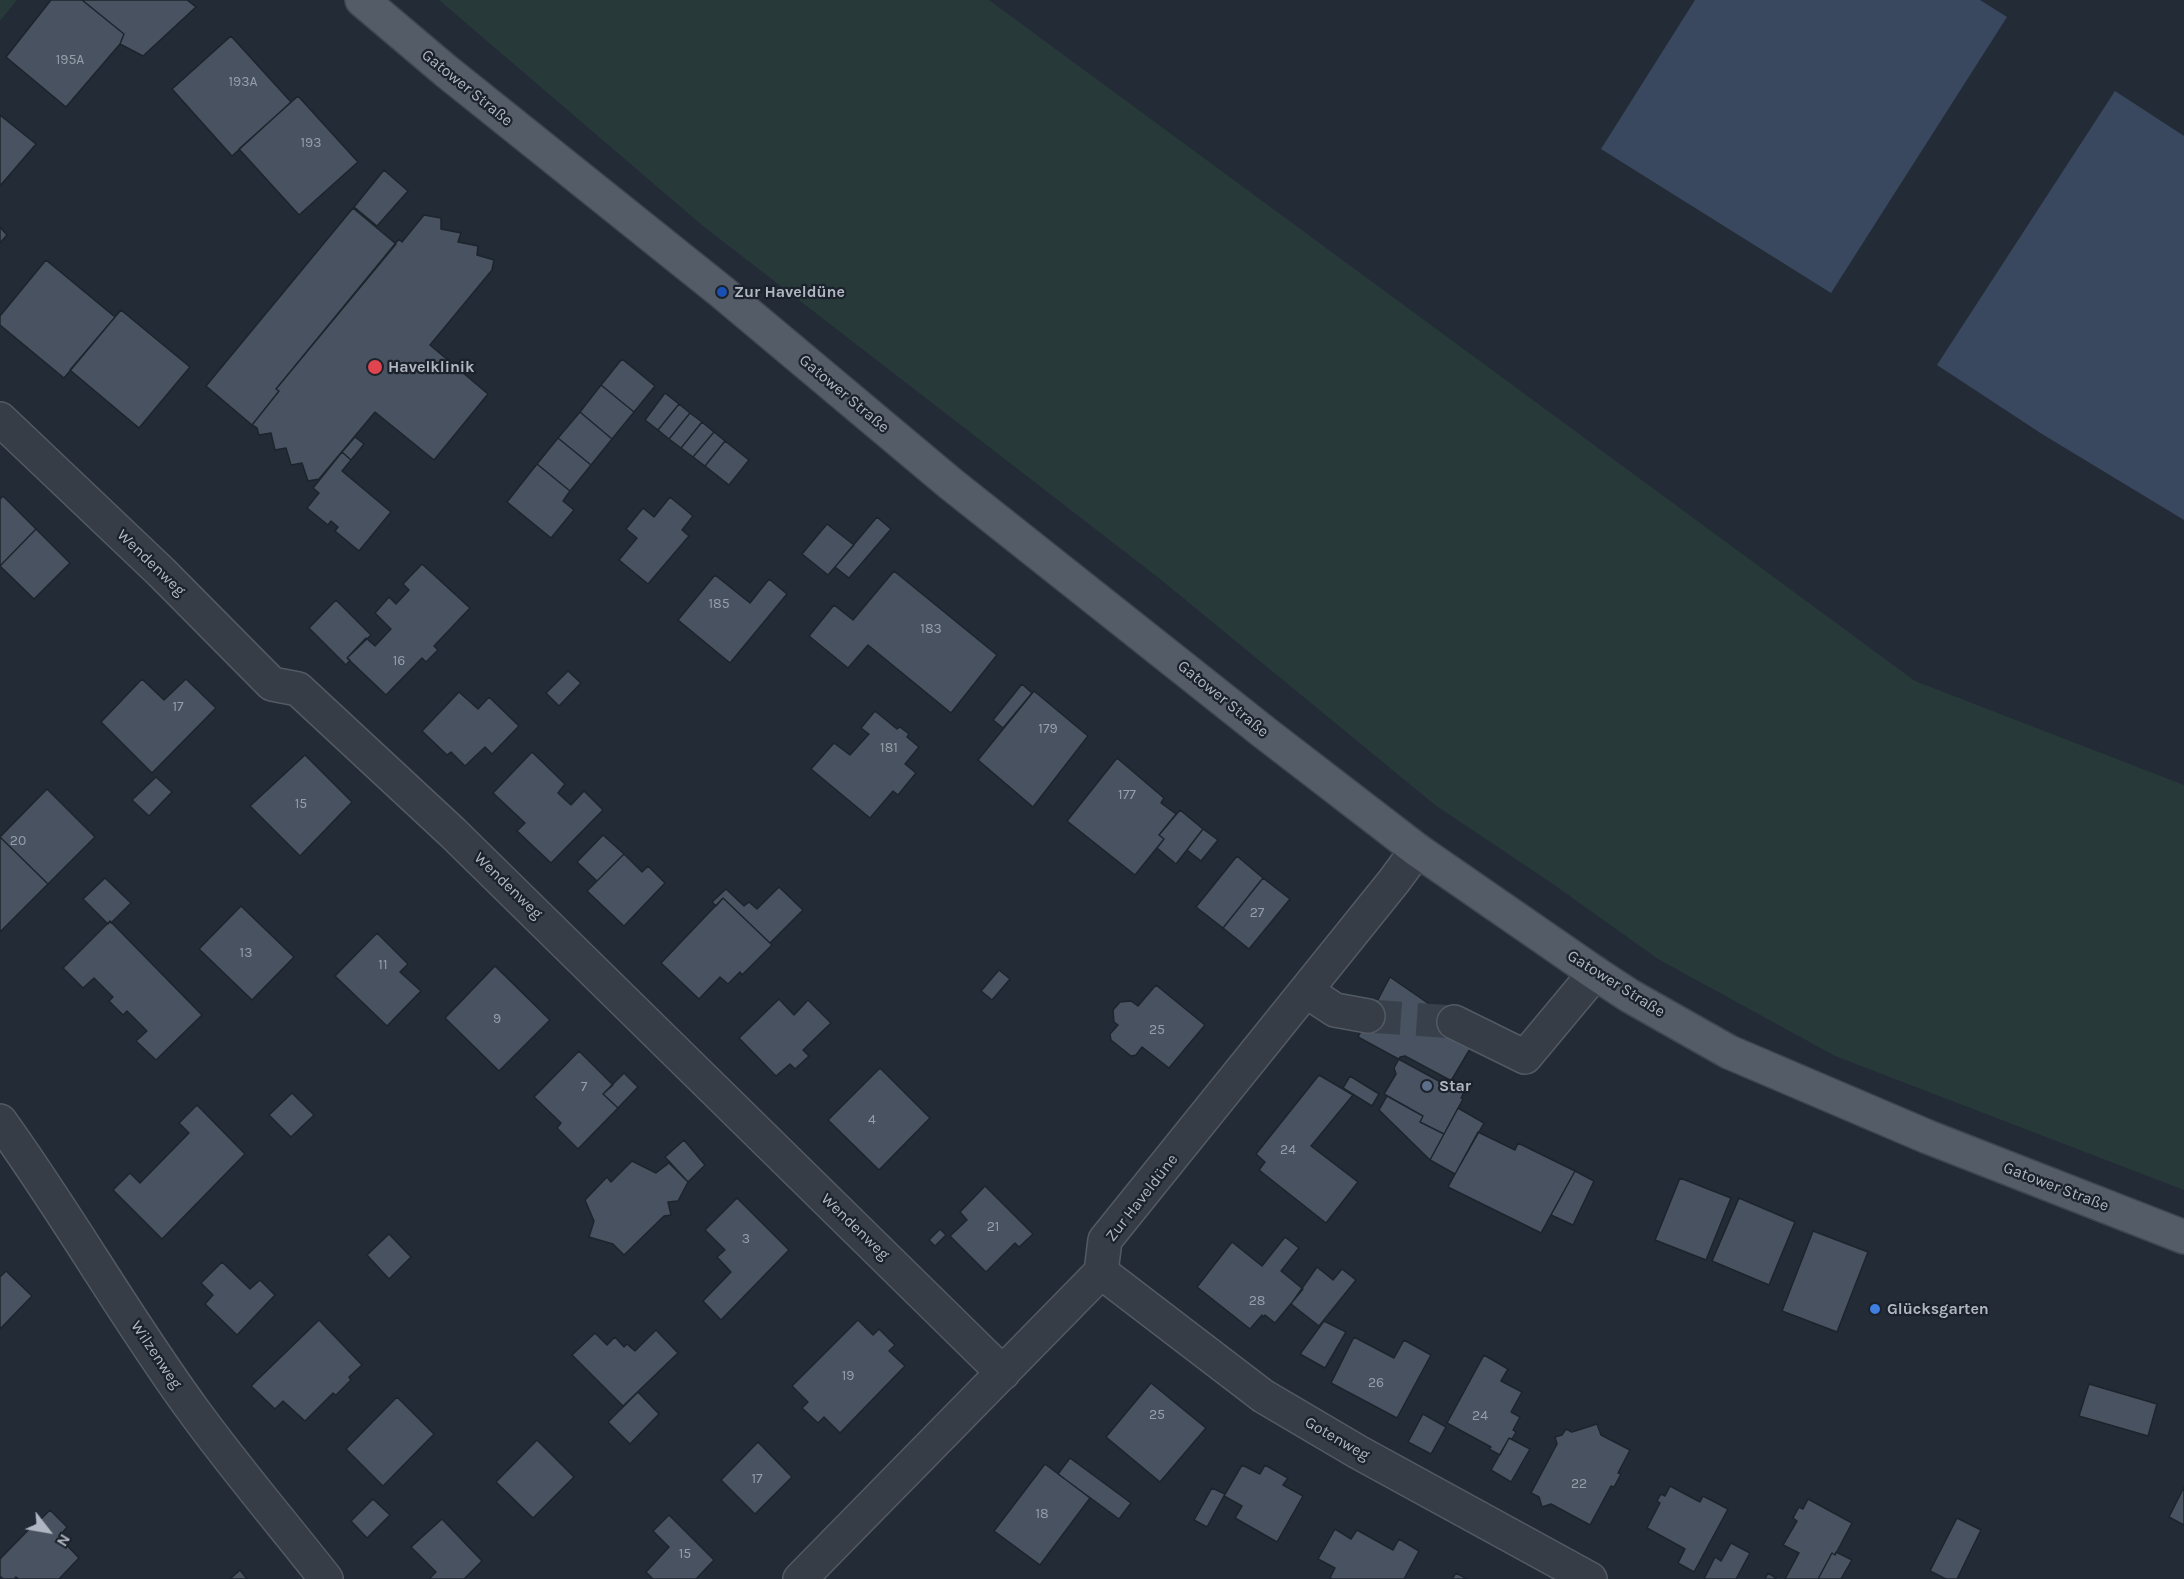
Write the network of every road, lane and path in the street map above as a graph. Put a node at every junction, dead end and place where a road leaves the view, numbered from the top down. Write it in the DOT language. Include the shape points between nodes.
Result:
graph roads {
  1 [pos="362,0"];
  2 [pos="0,419"];
  3 [pos="1417,850"];
  4 [pos="1595,973"];
  5 [pos="1306,991"];
  6 [pos="1368,1016"];
  7 [pos="1454,1022"];
  8 [pos="0,1121"];
  9 [pos="2184,1237"];
  10 [pos="1101,1272"];
  11 [pos="1003,1373"];
  12 [pos="326,1579"];
  13 [pos="800,1579"];
  14 [pos="1590,1579"];
  1 -- 3 [label="main road, Gatower Straße" via="951,484"];
  2 -- 11 [label="street, Wendenweg" via="272,684 298,689 453,833"];
  3 -- 4 [label="main road, Gatower Straße"];
  3 -- 5 [label="street, Zur Haveldüne"];
  4 -- 7 [label="street" via="1525,1056"];
  4 -- 9 [label="main road, Gatower Straße" via="1729,1052 1928,1137"];
  5 -- 6 [label="street" via="1335,1010"];
  5 -- 10 [label="street, Zur Haveldüne" via="1106,1240"];
  8 -- 12 [label="street, Wilzenweg" via="193,1410"];
  10 -- 11 [label="street"];
  10 -- 14 [label="street, Gotenweg" via="1263,1396"];
  11 -- 13 [label="street"];
}
